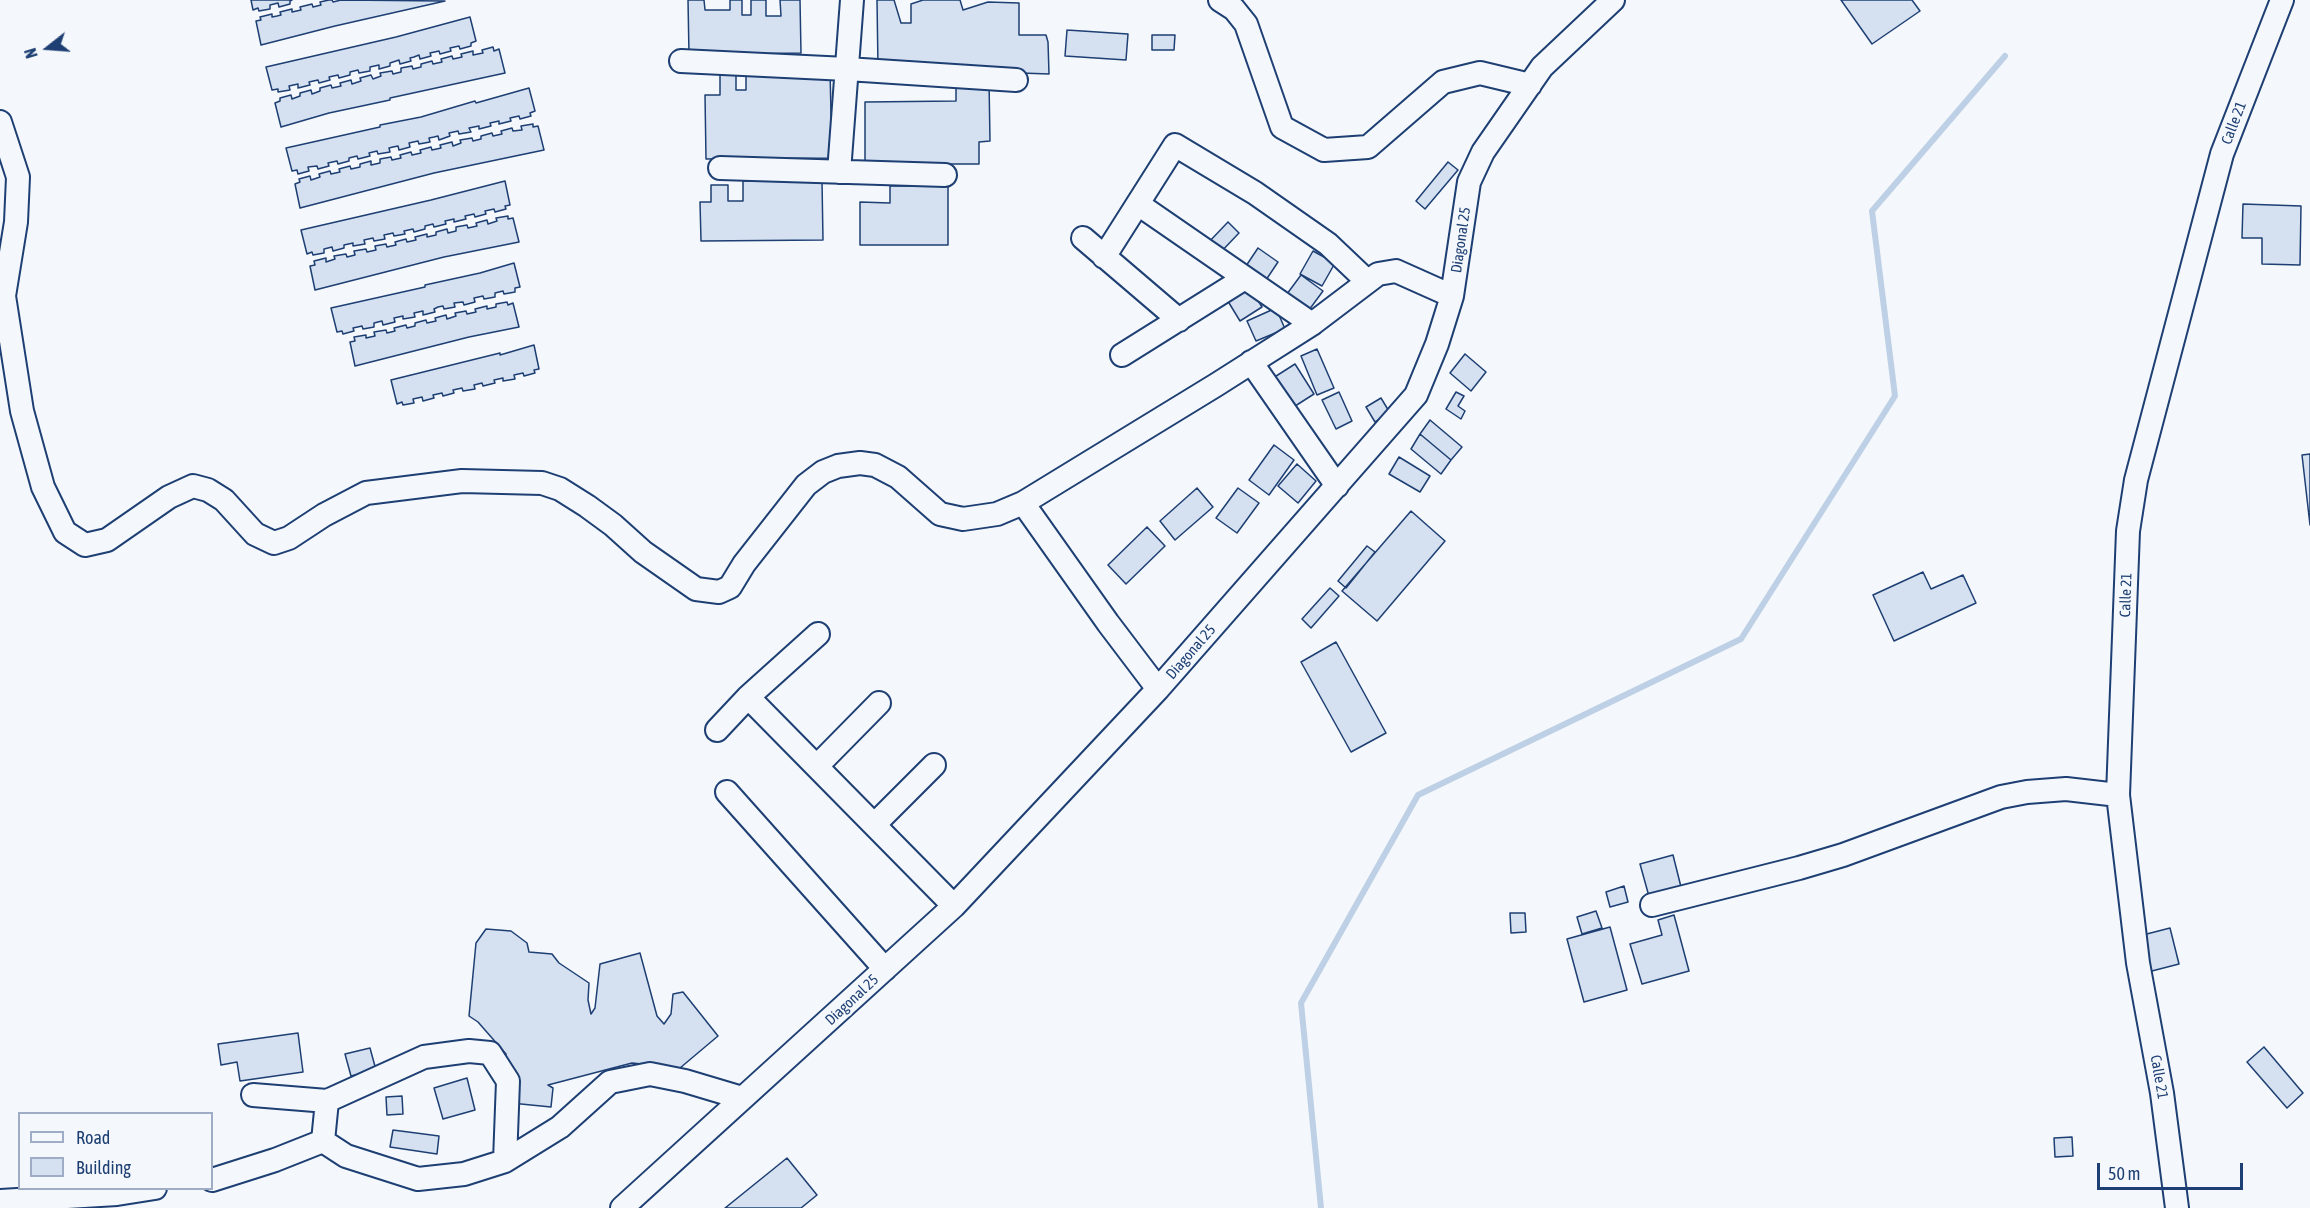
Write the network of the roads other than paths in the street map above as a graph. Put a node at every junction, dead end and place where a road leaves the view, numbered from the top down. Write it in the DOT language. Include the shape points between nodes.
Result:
graph roads {
  1 [pos="852,0"];
  2 [pos="1220,0"];
  3 [pos="1613,0"];
  4 [pos="2282,0"];
  5 [pos="681,61"];
  6 [pos="847,69"];
  7 [pos="1016,80"];
  8 [pos="1530,85"];
  9 [pos="0,122"];
  10 [pos="720,168"];
  11 [pos="839,172"];
  12 [pos="945,175"];
  13 [pos="1138,204"];
  14 [pos="1083,238"];
  15 [pos="1104,257"];
  16 [pos="1245,278"];
  17 [pos="1367,281"];
  18 [pos="1452,296"];
  19 [pos="1179,320"];
  20 [pos="1312,324"];
  21 [pos="1122,355"];
  22 [pos="1251,362"];
  23 [pos="1337,486"];
  24 [pos="1023,503"];
  25 [pos="818,634"];
  26 [pos="1158,689"];
  27 [pos="748,697"];
  28 [pos="879,703"];
  29 [pos="717,730"];
  30 [pos="934,765"];
  31 [pos="817,766"];
  32 [pos="727,792"];
  33 [pos="2118,795"];
  34 [pos="875,824"];
  35 [pos="1652,905"];
  36 [pos="954,906"];
  37 [pos="885,969"];
  38 [pos="253,1095"];
  39 [pos="742,1098"];
  40 [pos="327,1101"];
  41 [pos="323,1141"];
  42 [pos="505,1161"];
  43 [pos="213,1180"];
  44 [pos="142,1190"];
  45 [pos="0,1201"];
  46 [pos="622,1208"];
  47 [pos="2177,1208"];
  1 -- 6 [label="street"];
  2 -- 8 [label="street" via="1246,24 1282,127 1324,150 1368,147 1443,82 1480,73"];
  3 -- 8 [label="street, Diagonal 25" via="1542,67"];
  4 -- 33 [label="street, Calle 21" via="2222,154 2136,480 2128,531"];
  5 -- 6 [label="street"];
  6 -- 7 [label="street"];
  6 -- 11 [label="street"];
  8 -- 18 [label="street, Diagonal 25" via="1483,152 1469,182"];
  9 -- 24 [label="street" via="18,177 16,222 4,296 22,411 43,487 65,532 85,545 106,540 169,497 193,486 224,500 255,534 274,543 366,493 462,481 542,483 587,506 696,589 719,592 730,587 806,485 838,466 875,465 898,477 940,514 963,519 996,514"];
  10 -- 11 [label="street"];
  11 -- 12 [label="street"];
  13 -- 15 [label="street"];
  13 -- 16 [label="street"];
  13 -- 17 [label="street" via="1175,145 1255,193 1328,244"];
  14 -- 15 [label="street"];
  15 -- 19 [label="street"];
  16 -- 19 [label="street"];
  16 -- 20 [label="street"];
  17 -- 18 [label="street" via="1378,274 1396,271"];
  17 -- 20 [label="street"];
  18 -- 23 [label="street, Diagonal 25" via="1416,395"];
  19 -- 21 [label="street"];
  20 -- 22 [label="street"];
  22 -- 23 [label="street"];
  22 -- 24 [label="street"];
  23 -- 26 [label="street, Diagonal 25"];
  24 -- 26 [label="street"];
  25 -- 27 [label="street"];
  26 -- 36 [label="street, Diagonal 25"];
  27 -- 29 [label="street"];
  27 -- 31 [label="street"];
  28 -- 31 [label="street"];
  30 -- 34 [label="street"];
  31 -- 34 [label="street"];
  32 -- 37 [label="street"];
  33 -- 35 [label="street" via="2066,789 2001,797 1832,858"];
  33 -- 47 [label="street, Calle 21" via="2138,963 2162,1093"];
  34 -- 36 [label="street"];
  36 -- 37 [label="street, Diagonal 25"];
  37 -- 39 [label="street, Diagonal 25"];
  38 -- 40 [label="street"];
  39 -- 42 [label="street" via="650,1074 609,1082 560,1126"];
  39 -- 46 [label="street, Diagonal 25"];
  40 -- 41 [label="street"];
  40 -- 42 [label="street" via="424,1057 469,1051 490,1053 508,1081"];
  41 -- 42 [label="street" via="346,1156 418,1179 464,1174"];
  41 -- 43 [label="street"];
  44 -- 45 [label="street"];
}
